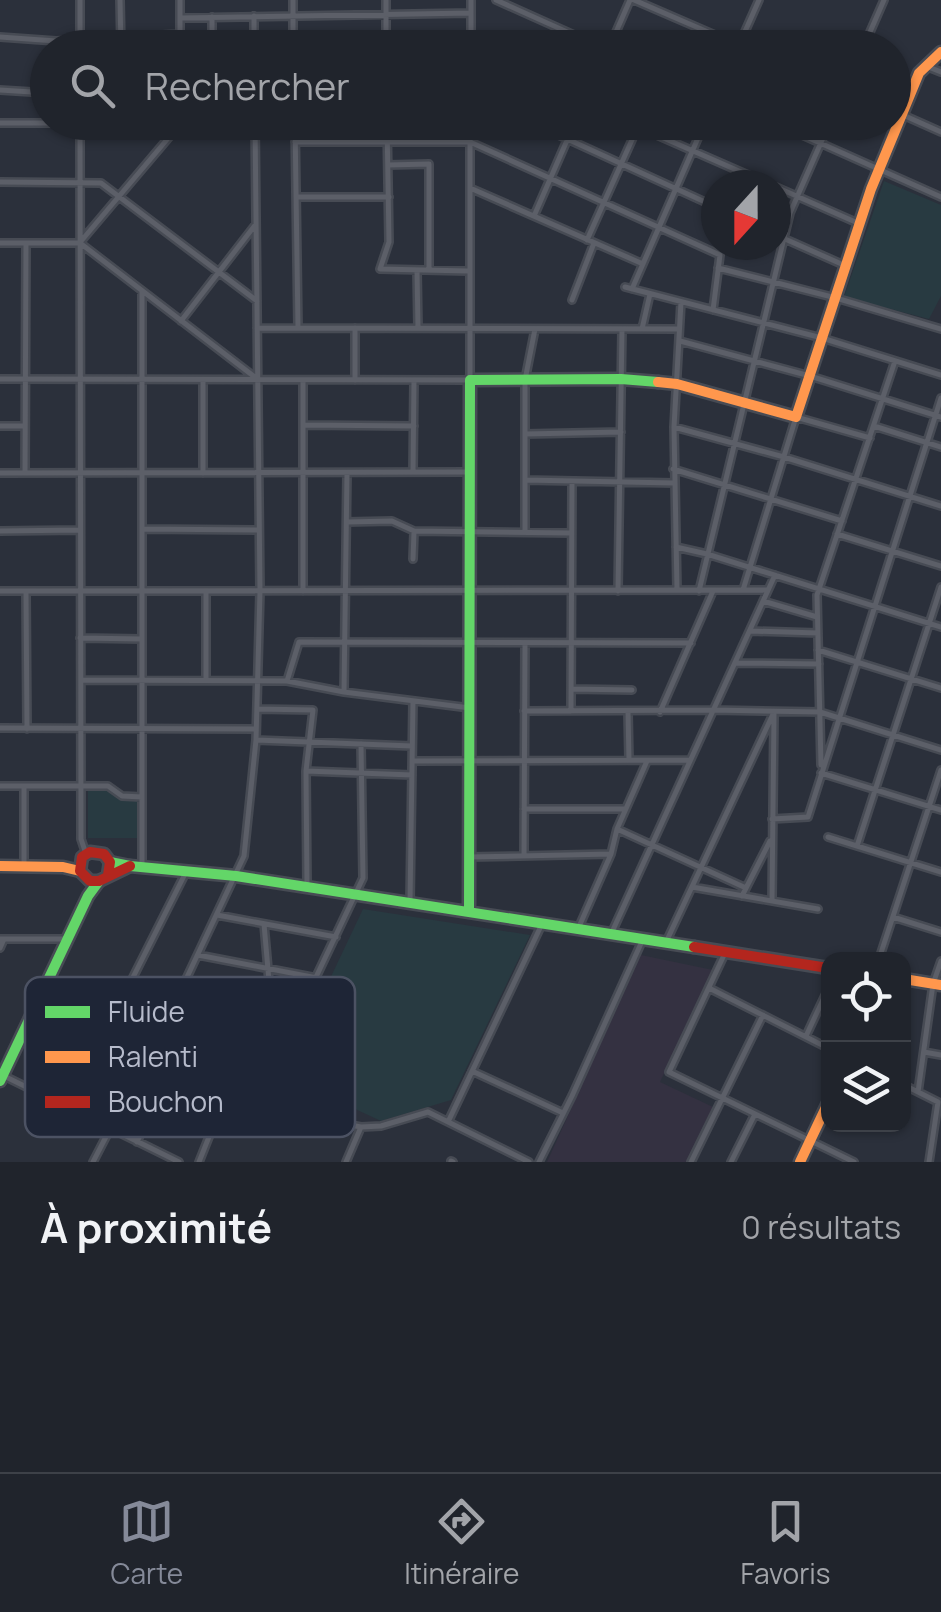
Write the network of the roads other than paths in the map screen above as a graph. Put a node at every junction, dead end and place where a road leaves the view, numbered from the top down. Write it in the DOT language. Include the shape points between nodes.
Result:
graph roads {
  1 [pos="80,0"];
  2 [pos="120,0"];
  3 [pos="180,0"];
  4 [pos="293,0"];
  5 [pos="386,0"];
  6 [pos="471,0"];
  7 [pos="496,0"];
  8 [pos="632,0"];
  9 [pos="884,0"];
  10 [pos="756,1"];
  11 [pos="471,13"];
  12 [pos="386,14"];
  13 [pos="254,16"];
  14 [pos="293,16"];
  15 [pos="212,17"];
  16 [pos="180,18"];
  17 [pos="80,30"];
  18 [pos="121,30"];
  19 [pos="180,30"];
  20 [pos="212,30"];
  21 [pos="254,30"];
  22 [pos="293,30"];
  23 [pos="386,30"];
  24 [pos="471,30"];
  25 [pos="565,30"];
  26 [pos="616,30"];
  27 [pos="702,30"];
  28 [pos="747,30"];
  29 [pos="871,30"];
  30 [pos="0,37"];
  31 [pos="30,39"];
  32 [pos="941,52"];
  33 [pos="926,66"];
  34 [pos="941,72"];
  35 [pos="911,88"];
  36 [pos="0,90"];
  37 [pos="30,92"];
  38 [pos="911,119"];
  39 [pos="0,123"];
  40 [pos="30,123"];
  41 [pos="941,132"];
  42 [pos="80,140"];
  43 [pos="167,140"];
  44 [pos="255,140"];
  45 [pos="568,140"];
  46 [pos="632,140"];
  47 [pos="670,140"];
  48 [pos="698,140"];
  49 [pos="811,140"];
  50 [pos="822,140"];
  51 [pos="889,140"];
  52 [pos="295,142"];
  53 [pos="388,142"];
  54 [pos="470,142"];
  55 [pos="820,144"];
  56 [pos="693,151"];
  57 [pos="388,164"];
  58 [pos="621,164"];
  59 [pos="737,170"];
  60 [pos="880,170"];
  61 [pos="550,178"];
  62 [pos="0,182"];
  63 [pos="80,183"];
  64 [pos="470,188"];
  65 [pos="676,189"];
  66 [pos="791,193"];
  67 [pos="296,196"];
  68 [pos="797,196"];
  69 [pos="118,197"];
  70 [pos="388,197"];
  71 [pos="941,197"];
  72 [pos="701,201"];
  73 [pos="604,203"];
  74 [pos="791,215"];
  75 [pos="534,216"];
  76 [pos="256,224"];
  77 [pos="860,224"];
  78 [pos="659,228"];
  79 [pos="590,241"];
  80 [pos="791,241"];
  81 [pos="0,243"];
  82 [pos="26,243"];
  83 [pos="80,243"];
  84 [pos="778,260"];
  85 [pos="643,264"];
  86 [pos="846,266"];
  87 [pos="718,268"];
  88 [pos="417,270"];
  89 [pos="429,270"];
  90 [pos="470,270"];
  91 [pos="218,272"];
  92 [pos="773,282"];
  93 [pos="142,291"];
  94 [pos="650,294"];
  95 [pos="836,298"];
  96 [pos="572,300"];
  97 [pos="257,301"];
  98 [pos="681,302"];
  99 [pos="713,310"];
  100 [pos="181,321"];
  101 [pos="763,323"];
  102 [pos="257,328"];
  103 [pos="298,328"];
  104 [pos="354,328"];
  105 [pos="418,328"];
  106 [pos="469,328"];
  107 [pos="535,329"];
  108 [pos="622,329"];
  109 [pos="642,329"];
  110 [pos="680,329"];
  111 [pos="941,329"];
  112 [pos="822,338"];
  113 [pos="679,341"];
  114 [pos="754,361"];
  115 [pos="896,361"];
  116 [pos="810,376"];
  117 [pos="941,376"];
  118 [pos="0,379"];
  119 [pos="26,379"];
  120 [pos="80,379"];
  121 [pos="142,380"];
  122 [pos="203,380"];
  123 [pos="258,380"];
  124 [pos="303,380"];
  125 [pos="355,380"];
  126 [pos="414,380"];
  127 [pos="470,380"];
  128 [pos="525,380"];
  129 [pos="621,380"];
  130 [pos="677,384"];
  131 [pos="941,398"];
  132 [pos="883,399"];
  133 [pos="744,402"];
  134 [pos="796,417"];
  135 [pos="938,417"];
  136 [pos="303,425"];
  137 [pos="0,426"];
  138 [pos="25,426"];
  139 [pos="414,426"];
  140 [pos="874,426"];
  141 [pos="674,427"];
  142 [pos="620,432"];
  143 [pos="525,434"];
  144 [pos="870,438"];
  145 [pos="927,442"];
  146 [pos="734,443"];
  147 [pos="941,447"];
  148 [pos="784,457"];
  149 [pos="674,469"];
  150 [pos="413,472"];
  151 [pos="471,472"];
  152 [pos="25,473"];
  153 [pos="80,473"];
  154 [pos="142,473"];
  155 [pos="203,473"];
  156 [pos="258,473"];
  157 [pos="304,473"];
  158 [pos="347,473"];
  159 [pos="0,474"];
  160 [pos="525,480"];
  161 [pos="856,480"];
  162 [pos="572,481"];
  163 [pos="620,482"];
  164 [pos="674,483"];
  165 [pos="724,485"];
  166 [pos="910,496"];
  167 [pos="771,499"];
  168 [pos="941,506"];
  169 [pos="842,521"];
  170 [pos="346,522"];
  171 [pos="142,529"];
  172 [pos="80,530"];
  173 [pos="259,530"];
  174 [pos="0,531"];
  175 [pos="414,531"];
  176 [pos="471,531"];
  177 [pos="525,532"];
  178 [pos="572,533"];
  179 [pos="837,534"];
  180 [pos="676,547"];
  181 [pos="892,551"];
  182 [pos="707,554"];
  183 [pos="413,559"];
  184 [pos="941,566"];
  185 [pos="750,567"];
  186 [pos="774,575"];
  187 [pos="941,587"];
  188 [pos="819,589"];
  189 [pos="618,590"];
  190 [pos="677,590"];
  191 [pos="698,590"];
  192 [pos="714,590"];
  193 [pos="742,590"];
  194 [pos="768,590"];
  195 [pos="80,591"];
  196 [pos="142,591"];
  197 [pos="206,591"];
  198 [pos="260,591"];
  199 [pos="303,591"];
  200 [pos="346,591"];
  201 [pos="470,591"];
  202 [pos="572,591"];
  203 [pos="0,592"];
  204 [pos="26,592"];
  205 [pos="763,601"];
  206 [pos="875,606"];
  207 [pos="818,617"];
  208 [pos="929,623"];
  209 [pos="941,627"];
  210 [pos="749,630"];
  211 [pos="818,633"];
  212 [pos="80,638"];
  213 [pos="142,638"];
  214 [pos="690,642"];
  215 [pos="345,643"];
  216 [pos="470,643"];
  217 [pos="525,643"];
  218 [pos="571,643"];
  219 [pos="818,650"];
  220 [pos="857,662"];
  221 [pos="734,663"];
  222 [pos="818,664"];
  223 [pos="206,679"];
  224 [pos="911,679"];
  225 [pos="80,680"];
  226 [pos="142,680"];
  227 [pos="258,680"];
  228 [pos="287,681"];
  229 [pos="941,688"];
  230 [pos="571,689"];
  231 [pos="632,690"];
  232 [pos="344,692"];
  233 [pos="413,701"];
  234 [pos="470,708"];
  235 [pos="257,709"];
  236 [pos="713,710"];
  237 [pos="524,711"];
  238 [pos="571,711"];
  239 [pos="628,712"];
  240 [pos="660,712"];
  241 [pos="774,712"];
  242 [pos="820,712"];
  243 [pos="839,718"];
  244 [pos="0,728"];
  245 [pos="27,728"];
  246 [pos="80,729"];
  247 [pos="142,729"];
  248 [pos="256,729"];
  249 [pos="893,735"];
  250 [pos="256,740"];
  251 [pos="309,742"];
  252 [pos="361,744"];
  253 [pos="412,746"];
  254 [pos="941,750"];
  255 [pos="629,760"];
  256 [pos="648,760"];
  257 [pos="691,760"];
  258 [pos="470,761"];
  259 [pos="524,761"];
  260 [pos="412,762"];
  261 [pos="941,770"];
  262 [pos="306,771"];
  263 [pos="362,773"];
  264 [pos="822,774"];
  265 [pos="412,775"];
  266 [pos="0,786"];
  267 [pos="24,786"];
  268 [pos="81,786"];
  269 [pos="876,790"];
  270 [pos="142,797"];
  271 [pos="929,806"];
  272 [pos="524,809"];
  273 [pos="626,809"];
  274 [pos="941,810"];
  275 [pos="772,818"];
  276 [pos="616,828"];
  277 [pos="772,836"];
  278 [pos="828,836"];
  279 [pos="652,845"];
  280 [pos="858,846"];
  281 [pos="611,854"];
  282 [pos="524,856"];
  283 [pos="469,857"];
  284 [pos="110,862"];
  285 [pos="911,862"];
  286 [pos="0,866"];
  287 [pos="24,866"];
  288 [pos="136,866"];
  289 [pos="83,867"];
  290 [pos="701,867"];
  291 [pos="186,871"];
  292 [pos="941,872"];
  293 [pos="236,876"];
  294 [pos="103,878"];
  295 [pos="307,886"];
  296 [pos="692,887"];
  297 [pos="746,888"];
  298 [pos="356,894"];
  299 [pos="88,896"];
  300 [pos="742,896"];
  301 [pos="410,902"];
  302 [pos="772,902"];
  303 [pos="818,910"];
  304 [pos="468,912"];
  305 [pos="217,915"];
  306 [pos="893,916"];
  307 [pos="542,923"];
  308 [pos="264,924"];
  309 [pos="578,929"];
  310 [pos="941,932"];
  311 [pos="611,935"];
  312 [pos="336,937"];
  313 [pos="2,939"];
  314 [pos="643,939"];
  315 [pos="69,940"];
  316 [pos="666,942"];
  317 [pos="0,948"];
  318 [pos="726,951"];
  319 [pos="882,952"];
  320 [pos="198,955"];
  321 [pos="941,960"];
  322 [pos="821,967"];
  323 [pos="268,968"];
  324 [pos="50,977"];
  325 [pos="133,977"];
  326 [pos="187,977"];
  327 [pos="269,977"];
  328 [pos="312,977"];
  329 [pos="317,977"];
  330 [pos="911,980"];
  331 [pos="937,984"];
  332 [pos="709,988"];
  333 [pos="821,1004"];
  334 [pos="763,1015"];
  335 [pos="25,1028"];
  336 [pos="806,1036"];
  337 [pos="821,1044"];
  338 [pos="924,1052"];
  339 [pos="941,1055"];
  340 [pos="472,1071"];
  341 [pos="1,1077"];
  342 [pos="25,1088"];
  343 [pos="911,1088"];
  344 [pos="918,1092"];
  345 [pos="722,1098"];
  346 [pos="563,1113"];
  347 [pos="939,1113"];
  348 [pos="755,1114"];
  349 [pos="821,1117"];
  350 [pos="448,1122"];
  351 [pos="355,1126"];
  352 [pos="361,1127"];
  353 [pos="106,1137"];
  354 [pos="127,1137"];
  355 [pos="138,1137"];
  356 [pos="208,1137"];
  357 [pos="810,1141"];
  358 [pos="136,1142"];
  359 [pos="93,1162"];
  360 [pos="179,1162"];
  361 [pos="198,1162"];
  362 [pos="346,1162"];
  363 [pos="530,1162"];
  364 [pos="538,1162"];
  365 [pos="691,1162"];
  366 [pos="731,1162"];
  367 [pos="800,1162"];
  368 [pos="854,1162"];
  369 [pos="929,1162"];
  1 -- 17 [label="street"];
  2 -- 18 [label="street"];
  3 -- 16 [label="street"];
  4 -- 14 [label="street"];
  5 -- 12 [label="street"];
  6 -- 11 [label="street"];
  7 -- 25 [label="street"];
  8 -- 26 [label="street"];
  8 -- 27 [label="street"];
  9 -- 29 [label="street"];
  10 -- 28 [label="street"];
  11 -- 12 [label="street"];
  11 -- 24 [label="street"];
  12 -- 14 [label="street"];
  12 -- 23 [label="street"];
  13 -- 14 [label="street"];
  13 -- 15 [label="street"];
  13 -- 21 [label="street"];
  14 -- 22 [label="street"];
  15 -- 16 [label="street"];
  15 -- 20 [label="street"];
  16 -- 19 [label="street"];
  30 -- 31 [label="street"];
  32 -- 33 [label="main road"];
  33 -- 34 [label="street"];
  33 -- 35 [label="main road"];
  36 -- 37 [label="street"];
  38 -- 41 [label="street"];
  39 -- 40 [label="street"];
  42 -- 63 [label="street"];
  43 -- 69 [label="street"];
  44 -- 76 [label="street"];
  45 -- 58 [label="street"];
  45 -- 61 [label="street"];
  46 -- 58 [label="street"];
  47 -- 56 [label="street"];
  48 -- 56 [label="street"];
  49 -- 55 [label="street"];
  50 -- 55 [label="street"];
  51 -- 60 [label="main road"];
  52 -- 53 [label="street"];
  52 -- 67 [label="street"];
  53 -- 54 [label="street"];
  53 -- 57 [label="street"];
  54 -- 61 [label="street"];
  54 -- 64 [label="street"];
  55 -- 60 [label="street"];
  55 -- 68 [label="street"];
  56 -- 59 [label="street"];
  56 -- 65 [label="street"];
  57 -- 70 [label="street"];
  57 -- 89 [label="street" via="430,164"];
  58 -- 65 [label="street"];
  58 -- 73 [label="street"];
  60 -- 71 [label="street"];
  60 -- 77 [label="main road"];
  61 -- 73 [label="street"];
  61 -- 75 [label="street"];
  62 -- 63 [label="street"];
  63 -- 69 [label="street" via="100,183"];
  63 -- 83 [label="street"];
  64 -- 75 [label="street"];
  64 -- 90 [label="street"];
  65 -- 72 [label="street"];
  65 -- 78 [label="street"];
  66 -- 68 [label="street"];
  67 -- 70 [label="street"];
  67 -- 103 [label="street"];
  68 -- 74 [label="street"];
  68 -- 77 [label="street"];
  69 -- 83 [label="street"];
  69 -- 91 [label="street"];
  70 -- 88 [label="street" via="389,242 380,270"];
  73 -- 78 [label="street"];
  73 -- 79 [label="street"];
  75 -- 79 [label="street"];
  76 -- 91 [label="street"];
  76 -- 97 [label="street"];
  77 -- 86 [label="main road"];
  78 -- 85 [label="street"];
  78 -- 87 [label="street" via="720,255"];
  79 -- 85 [label="street"];
  79 -- 96 [label="street"];
  80 -- 86 [label="street"];
  81 -- 82 [label="street"];
  82 -- 83 [label="street"];
  82 -- 119 [label="street"];
  83 -- 93 [label="street"];
  83 -- 120 [label="street"];
  84 -- 92 [label="street"];
  85 -- 94 [label="street" via="628,288"];
  86 -- 95 [label="main road"];
  87 -- 92 [label="street"];
  87 -- 99 [label="street"];
  88 -- 89 [label="street"];
  88 -- 105 [label="street"];
  89 -- 90 [label="street"];
  90 -- 106 [label="street"];
  91 -- 97 [label="street"];
  91 -- 100 [label="street"];
  92 -- 95 [label="street"];
  92 -- 101 [label="street"];
  93 -- 100 [label="street"];
  93 -- 121 [label="street"];
  94 -- 98 [label="street"];
  94 -- 109 [label="street"];
  95 -- 111 [label="street"];
  95 -- 112 [label="main road"];
  97 -- 102 [label="street"];
  98 -- 99 [label="street"];
  98 -- 110 [label="street"];
  99 -- 101 [label="street"];
  100 -- 123 [label="street"];
  101 -- 112 [label="street"];
  101 -- 114 [label="street"];
  102 -- 103 [label="street"];
  102 -- 123 [label="street"];
  103 -- 104 [label="street"];
  104 -- 105 [label="street"];
  104 -- 125 [label="street"];
  105 -- 106 [label="street"];
  106 -- 107 [label="street"];
  106 -- 127 [label="street"];
  107 -- 108 [label="street"];
  107 -- 128 [label="street"];
  108 -- 109 [label="street"];
  108 -- 129 [label="street"];
  109 -- 110 [label="street"];
  110 -- 113 [label="street"];
  112 -- 115 [label="street"];
  112 -- 116 [label="main road"];
  113 -- 114 [label="street"];
  113 -- 130 [label="street"];
  114 -- 116 [label="street"];
  114 -- 133 [label="street"];
  115 -- 117 [label="street"];
  115 -- 132 [label="street"];
  116 -- 132 [label="street"];
  116 -- 134 [label="main road"];
  118 -- 119 [label="street"];
  119 -- 120 [label="street"];
  119 -- 138 [label="street"];
  120 -- 121 [label="street"];
  120 -- 153 [label="street"];
  121 -- 122 [label="street"];
  121 -- 154 [label="street"];
  122 -- 123 [label="street"];
  122 -- 155 [label="street"];
  123 -- 124 [label="street"];
  123 -- 156 [label="street"];
  124 -- 125 [label="street"];
  124 -- 136 [label="street"];
  125 -- 126 [label="street"];
  126 -- 127 [label="street"];
  126 -- 139 [label="street"];
  127 -- 128 [label="main road"];
  127 -- 151 [label="main road"];
  128 -- 129 [label="main road"];
  128 -- 143 [label="street"];
  129 -- 130 [label="main road"];
  129 -- 142 [label="street"];
  130 -- 133 [label="main road"];
  130 -- 141 [label="street"];
  131 -- 135 [label="street"];
  132 -- 135 [label="street"];
  132 -- 140 [label="street"];
  133 -- 134 [label="main road"];
  133 -- 146 [label="street"];
  134 -- 144 [label="street"];
  134 -- 148 [label="street"];
  135 -- 145 [label="street"];
  136 -- 139 [label="street"];
  136 -- 157 [label="street"];
  137 -- 138 [label="street"];
  138 -- 152 [label="street"];
  139 -- 150 [label="street"];
  140 -- 144 [label="street"];
  140 -- 145 [label="street"];
  141 -- 146 [label="street"];
  141 -- 149 [label="street"];
  142 -- 143 [label="street"];
  142 -- 163 [label="street"];
  143 -- 160 [label="street"];
  144 -- 161 [label="street"];
  145 -- 147 [label="street"];
  145 -- 166 [label="street"];
  146 -- 148 [label="street"];
  146 -- 165 [label="street"];
  148 -- 161 [label="street"];
  148 -- 167 [label="street"];
  149 -- 164 [label="street"];
  149 -- 165 [label="street"];
  150 -- 151 [label="street"];
  150 -- 158 [label="street"];
  151 -- 176 [label="main road"];
  152 -- 153 [label="street"];
  152 -- 159 [label="street"];
  153 -- 154 [label="street"];
  153 -- 172 [label="street"];
  154 -- 155 [label="street"];
  154 -- 171 [label="street"];
  155 -- 156 [label="street"];
  156 -- 157 [label="street"];
  156 -- 173 [label="street"];
  157 -- 158 [label="street"];
  157 -- 199 [label="street"];
  158 -- 170 [label="street"];
  160 -- 162 [label="street"];
  160 -- 177 [label="street"];
  161 -- 166 [label="street"];
  161 -- 169 [label="street"];
  162 -- 163 [label="street"];
  162 -- 178 [label="street"];
  163 -- 164 [label="street"];
  163 -- 189 [label="street"];
  164 -- 180 [label="street"];
  165 -- 167 [label="street"];
  165 -- 182 [label="street"];
  166 -- 168 [label="street"];
  166 -- 181 [label="street"];
  167 -- 169 [label="street"];
  167 -- 185 [label="street"];
  169 -- 179 [label="street"];
  170 -- 175 [label="street" via="392,521"];
  170 -- 200 [label="street"];
  171 -- 173 [label="street"];
  171 -- 196 [label="street"];
  172 -- 174 [label="street"];
  172 -- 195 [label="street"];
  173 -- 198 [label="street"];
  175 -- 176 [label="street"];
  175 -- 183 [label="street"];
  176 -- 177 [label="street"];
  176 -- 201 [label="main road"];
  177 -- 178 [label="street"];
  178 -- 202 [label="street"];
  179 -- 181 [label="street"];
  179 -- 188 [label="street"];
  180 -- 182 [label="street"];
  180 -- 190 [label="street"];
  181 -- 184 [label="street"];
  181 -- 206 [label="street"];
  182 -- 185 [label="street"];
  182 -- 191 [label="street"];
  185 -- 186 [label="street"];
  185 -- 193 [label="street"];
  186 -- 188 [label="street"];
  186 -- 194 [label="street"];
  187 -- 208 [label="street"];
  188 -- 206 [label="street"];
  188 -- 207 [label="street"];
  189 -- 190 [label="street"];
  189 -- 202 [label="street"];
  190 -- 191 [label="street"];
  191 -- 192 [label="street"];
  192 -- 193 [label="street"];
  192 -- 214 [label="street"];
  193 -- 194 [label="street"];
  194 -- 205 [label="street"];
  195 -- 196 [label="street"];
  195 -- 204 [label="street"];
  195 -- 212 [label="street"];
  196 -- 197 [label="street"];
  196 -- 213 [label="street"];
  197 -- 198 [label="street"];
  197 -- 223 [label="street"];
  198 -- 199 [label="street"];
  198 -- 227 [label="street"];
  199 -- 200 [label="street"];
  200 -- 201 [label="street"];
  200 -- 215 [label="street"];
  201 -- 202 [label="street"];
  201 -- 216 [label="main road"];
  202 -- 218 [label="street"];
  203 -- 204 [label="street"];
  204 -- 245 [label="street"];
  205 -- 207 [label="street"];
  205 -- 210 [label="street"];
  206 -- 208 [label="street"];
  206 -- 220 [label="street"];
  207 -- 211 [label="street"];
  208 -- 209 [label="street"];
  208 -- 224 [label="street"];
  210 -- 211 [label="street"];
  210 -- 221 [label="street"];
  211 -- 219 [label="street"];
  212 -- 213 [label="street"];
  212 -- 225 [label="street"];
  213 -- 226 [label="street"];
  214 -- 218 [label="street"];
  214 -- 240 [label="street"];
  215 -- 216 [label="street"];
  215 -- 228 [label="street" via="299,642"];
  215 -- 232 [label="street"];
  216 -- 217 [label="street"];
  216 -- 234 [label="main road"];
  217 -- 218 [label="street"];
  217 -- 237 [label="street"];
  218 -- 230 [label="street"];
  219 -- 220 [label="street"];
  219 -- 222 [label="street"];
  220 -- 224 [label="street"];
  220 -- 243 [label="street"];
  221 -- 222 [label="street"];
  221 -- 236 [label="street"];
  222 -- 242 [label="street"];
  223 -- 226 [label="street"];
  223 -- 227 [label="street"];
  224 -- 229 [label="street"];
  224 -- 249 [label="street"];
  225 -- 226 [label="street"];
  225 -- 246 [label="street"];
  226 -- 247 [label="street"];
  227 -- 228 [label="street"];
  227 -- 235 [label="street"];
  228 -- 232 [label="street"];
  230 -- 231 [label="street"];
  230 -- 238 [label="street"];
  232 -- 233 [label="street"];
  233 -- 234 [label="street"];
  233 -- 253 [label="street"];
  234 -- 258 [label="main road"];
  235 -- 248 [label="street"];
  235 -- 251 [label="street" via="313,710"];
  236 -- 240 [label="street"];
  236 -- 241 [label="street"];
  236 -- 257 [label="street"];
  237 -- 238 [label="street"];
  237 -- 259 [label="street"];
  238 -- 239 [label="street"];
  239 -- 240 [label="street"];
  239 -- 255 [label="street"];
  241 -- 242 [label="street"];
  241 -- 275 [label="street"];
  241 -- 290 [label="street"];
  242 -- 243 [label="street"];
  242 -- 264 [label="street"];
  243 -- 249 [label="street"];
  243 -- 264 [label="street"];
  244 -- 245 [label="street"];
  245 -- 246 [label="street"];
  246 -- 247 [label="street"];
  246 -- 268 [label="street"];
  247 -- 248 [label="street"];
  247 -- 270 [label="street"];
  248 -- 250 [label="street"];
  249 -- 254 [label="street"];
  249 -- 269 [label="street"];
  250 -- 251 [label="street"];
  250 -- 293 [label="street" via="244,856"];
  251 -- 252 [label="street"];
  251 -- 262 [label="street"];
  252 -- 253 [label="street"];
  252 -- 263 [label="street"];
  253 -- 260 [label="street"];
  255 -- 256 [label="street"];
  255 -- 259 [label="street"];
  256 -- 257 [label="street"];
  256 -- 273 [label="street"];
  257 -- 279 [label="street"];
  258 -- 259 [label="street"];
  258 -- 260 [label="street"];
  258 -- 283 [label="main road"];
  259 -- 272 [label="street"];
  260 -- 265 [label="street"];
  261 -- 271 [label="street"];
  262 -- 263 [label="street"];
  262 -- 295 [label="street"];
  263 -- 265 [label="street"];
  263 -- 298 [label="street" via="363,878"];
  264 -- 269 [label="street"];
  264 -- 275 [label="street" via="808,816"];
  265 -- 301 [label="street"];
  266 -- 267 [label="street"];
  267 -- 268 [label="street"];
  267 -- 287 [label="street"];
  268 -- 270 [label="street"];
  268 -- 289 [label="street"];
  269 -- 271 [label="street"];
  269 -- 280 [label="street"];
  270 -- 288 [label="street"];
  271 -- 274 [label="street"];
  271 -- 285 [label="street"];
  272 -- 273 [label="street"];
  272 -- 282 [label="street"];
  273 -- 276 [label="street"];
  275 -- 277 [label="street"];
  276 -- 279 [label="street"];
  276 -- 281 [label="street"];
  277 -- 297 [label="street"];
  277 -- 302 [label="street"];
  278 -- 280 [label="street"];
  279 -- 290 [label="street"];
  279 -- 311 [label="street"];
  280 -- 285 [label="street"];
  281 -- 282 [label="street"];
  281 -- 309 [label="street"];
  282 -- 283 [label="street"];
  283 -- 304 [label="main road"];
  284 -- 288 [label="main road"];
  284 -- 289 [label="main road" via="100,852"];
  284 -- 294 [label="main road"];
  285 -- 292 [label="street"];
  285 -- 306 [label="street"];
  286 -- 287 [label="main road"];
  287 -- 289 [label="main road"];
  288 -- 291 [label="main road"];
  288 -- 294 [label="main road"];
  289 -- 294 [label="main road"];
  289 -- 299 [label="main road"];
  290 -- 296 [label="street"];
  290 -- 297 [label="street"];
  291 -- 293 [label="main road"];
  291 -- 325 [label="street"];
  293 -- 295 [label="main road"];
  293 -- 305 [label="street"];
  294 -- 299 [label="main road"];
  295 -- 298 [label="main road"];
  296 -- 300 [label="street"];
  296 -- 316 [label="street"];
  297 -- 300 [label="street"];
  298 -- 301 [label="main road"];
  298 -- 312 [label="street"];
  299 -- 315 [label="main road"];
  300 -- 302 [label="street"];
  301 -- 304 [label="main road"];
  302 -- 303 [label="street"];
  304 -- 307 [label="main road"];
  305 -- 308 [label="street"];
  305 -- 320 [label="street"];
  306 -- 310 [label="street"];
  306 -- 319 [label="street"];
  307 -- 309 [label="main road"];
  307 -- 340 [label="street"];
  308 -- 312 [label="street"];
  308 -- 323 [label="street"];
  309 -- 311 [label="main road"];
  311 -- 314 [label="main road"];
  312 -- 329 [label="street"];
  313 -- 315 [label="street"];
  313 -- 317 [label="street"];
  314 -- 316 [label="main road"];
  314 -- 346 [label="street"];
  315 -- 324 [label="main road"];
  316 -- 318 [label="main road"];
  318 -- 322 [label="main road"];
  318 -- 332 [label="street"];
  320 -- 323 [label="street"];
  320 -- 326 [label="street"];
  321 -- 331 [label="street"];
  323 -- 327 [label="street"];
  323 -- 328 [label="street"];
  330 -- 331 [label="main road"];
  331 -- 338 [label="street"];
  332 -- 334 [label="street"];
  332 -- 345 [label="street" via="669,1072"];
  333 -- 336 [label="street"];
  334 -- 336 [label="street"];
  334 -- 345 [label="street"];
  335 -- 341 [label="main road"];
  336 -- 337 [label="street"];
  338 -- 339 [label="street"];
  338 -- 344 [label="street"];
  340 -- 346 [label="street"];
  340 -- 350 [label="street"];
  341 -- 342 [label="street"];
  343 -- 344 [label="street"];
  344 -- 347 [label="street" via="938,1102"];
  345 -- 348 [label="street"];
  345 -- 365 [label="street"];
  346 -- 364 [label="street"];
  347 -- 369 [label="street"];
  348 -- 357 [label="street"];
  348 -- 366 [label="street"];
  349 -- 357 [label="main road"];
  350 -- 352 [label="street" via="428,1112"];
  350 -- 363 [label="street"];
  351 -- 352 [label="street"];
  352 -- 362 [label="street"];
  353 -- 359 [label="street"];
  354 -- 358 [label="street"];
  355 -- 358 [label="street"];
  356 -- 361 [label="street"];
  357 -- 367 [label="main road"];
  357 -- 368 [label="street"];
  358 -- 360 [label="street"];
}
